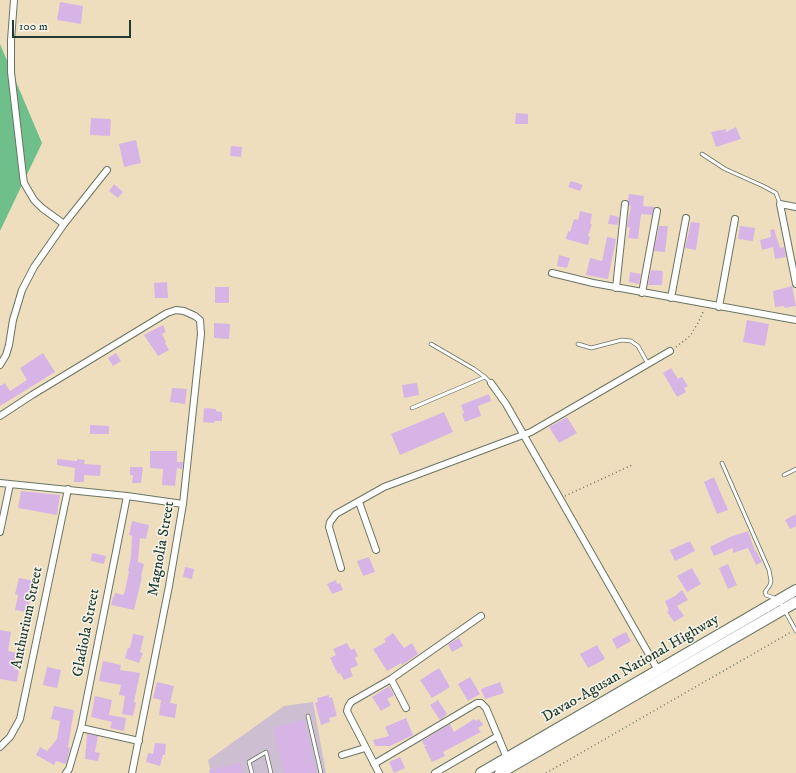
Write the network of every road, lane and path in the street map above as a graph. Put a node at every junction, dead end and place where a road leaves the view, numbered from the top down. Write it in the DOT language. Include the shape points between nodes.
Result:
graph roads {
  1 [pos="14,0"];
  2 [pos="702,154"];
  3 [pos="107,170"];
  4 [pos="625,204"];
  5 [pos="780,204"];
  6 [pos="796,207"];
  7 [pos="657,211"];
  8 [pos="686,218"];
  9 [pos="735,219"];
  10 [pos="64,224"];
  11 [pos="552,273"];
  12 [pos="796,281"];
  13 [pos="616,288"];
  14 [pos="642,293"];
  15 [pos="671,298"];
  16 [pos="706,304"];
  17 [pos="719,307"];
  18 [pos="796,320"];
  19 [pos="431,344"];
  20 [pos="578,344"];
  21 [pos="670,351"];
  22 [pos="648,364"];
  23 [pos="0,365"];
  24 [pos="485,377"];
  25 [pos="491,383"];
  26 [pos="412,408"];
  27 [pos="0,416"];
  28 [pos="524,435"];
  29 [pos="722,463"];
  30 [pos="632,465"];
  31 [pos="796,469"];
  32 [pos="784,475"];
  33 [pos="0,483"];
  34 [pos="10,484"];
  35 [pos="68,489"];
  36 [pos="127,496"];
  37 [pos="560,499"];
  38 [pos="359,502"];
  39 [pos="183,504"];
  40 [pos="0,532"];
  41 [pos="376,550"];
  42 [pos="341,568"];
  43 [pos="796,590"];
  44 [pos="796,602"];
  45 [pos="781,605"];
  46 [pos="481,616"];
  47 [pos="796,630"];
  48 [pos="660,674"];
  49 [pos="391,679"];
  50 [pos="406,708"];
  51 [pos="308,716"];
  52 [pos="81,728"];
  53 [pos="498,736"];
  54 [pos="139,741"];
  55 [pos="0,747"];
  56 [pos="366,748"];
  57 [pos="342,755"];
  58 [pos="507,758"];
  59 [pos="374,764"];
  60 [pos="66,773"];
  61 [pos="132,773"];
  62 [pos="252,773"];
  63 [pos="271,773"];
  64 [pos="322,773"];
  65 [pos="379,773"];
  66 [pos="435,773"];
  67 [pos="481,773"];
  68 [pos="500,773"];
  69 [pos="546,773"];
  1 -- 10 [label="street" via="11,72 22,176 34,200"];
  2 -- 5 [label="lane" via="725,169 776,194"];
  3 -- 10 [label="street"];
  4 -- 13 [label="street"];
  5 -- 6 [label="street"];
  5 -- 12 [label="street"];
  7 -- 14 [label="street"];
  8 -- 15 [label="street"];
  9 -- 17 [label="street"];
  10 -- 23 [label="street" via="34,267 22,290 9,345"];
  11 -- 13 [label="street"];
  13 -- 14 [label="street"];
  14 -- 15 [label="street"];
  15 -- 16 [label="street"];
  16 -- 17 [label="street"];
  16 -- 21 [label="path" via="690,336"];
  17 -- 18 [label="street"];
  19 -- 24 [label="lane"];
  20 -- 22 [label="lane" via="591,348 622,340 631,341 638,346"];
  21 -- 22 [label="street"];
  22 -- 28 [label="street"];
  24 -- 25 [label="lane"];
  24 -- 26 [label="lane"];
  25 -- 28 [label="street"];
  27 -- 39 [label="street, Magnolia Street" via="167,313 176,310 195,316 200,320 201,334"];
  28 -- 37 [label="street"];
  28 -- 38 [label="street" via="384,487"];
  29 -- 45 [label="lane" via="769,570 771,581 766,595"];
  30 -- 37 [label="path"];
  31 -- 32 [label="lane"];
  33 -- 34 [label="street"];
  34 -- 35 [label="street"];
  34 -- 40 [label="street"];
  35 -- 36 [label="street"];
  35 -- 55 [label="street, Anthurium Street" via="20,719 10,737"];
  36 -- 39 [label="street"];
  36 -- 52 [label="street, Gladiola Street"];
  37 -- 48 [label="street"];
  38 -- 41 [label="street"];
  38 -- 42 [label="street" via="336,514 330,522"];
  39 -- 54 [label="street, Magnolia Street"];
  43 -- 45 [label="highway, Davao-Agusan National Highway"];
  44 -- 45 [label="highway, Davao-Agusan National Highway"];
  45 -- 47 [label="lane"];
  45 -- 48 [label="highway, Davao-Agusan National Highway"];
  46 -- 49 [label="street"];
  47 -- 69 [label="path"];
  48 -- 58 [label="highway, Davao-Agusan National Highway"];
  48 -- 68 [label="highway, Davao-Agusan National Highway"];
  49 -- 50 [label="street"];
  49 -- 56 [label="street" via="351,702 348,707 347,711"];
  51 -- 64 [label="lane"];
  52 -- 54 [label="street"];
  52 -- 60 [label="street, Gladiola Street"];
  53 -- 58 [label="street"];
  53 -- 59 [label="street" via="486,708 477,703"];
  53 -- 66 [label="street"];
  54 -- 61 [label="street, Magnolia Street"];
  56 -- 57 [label="street"];
  56 -- 59 [label="street"];
  58 -- 67 [label="highway, Davao-Agusan National Highway"];
  59 -- 65 [label="street"];
  62 -- 63 [label="lane" via="249,762 266,752"];
}
